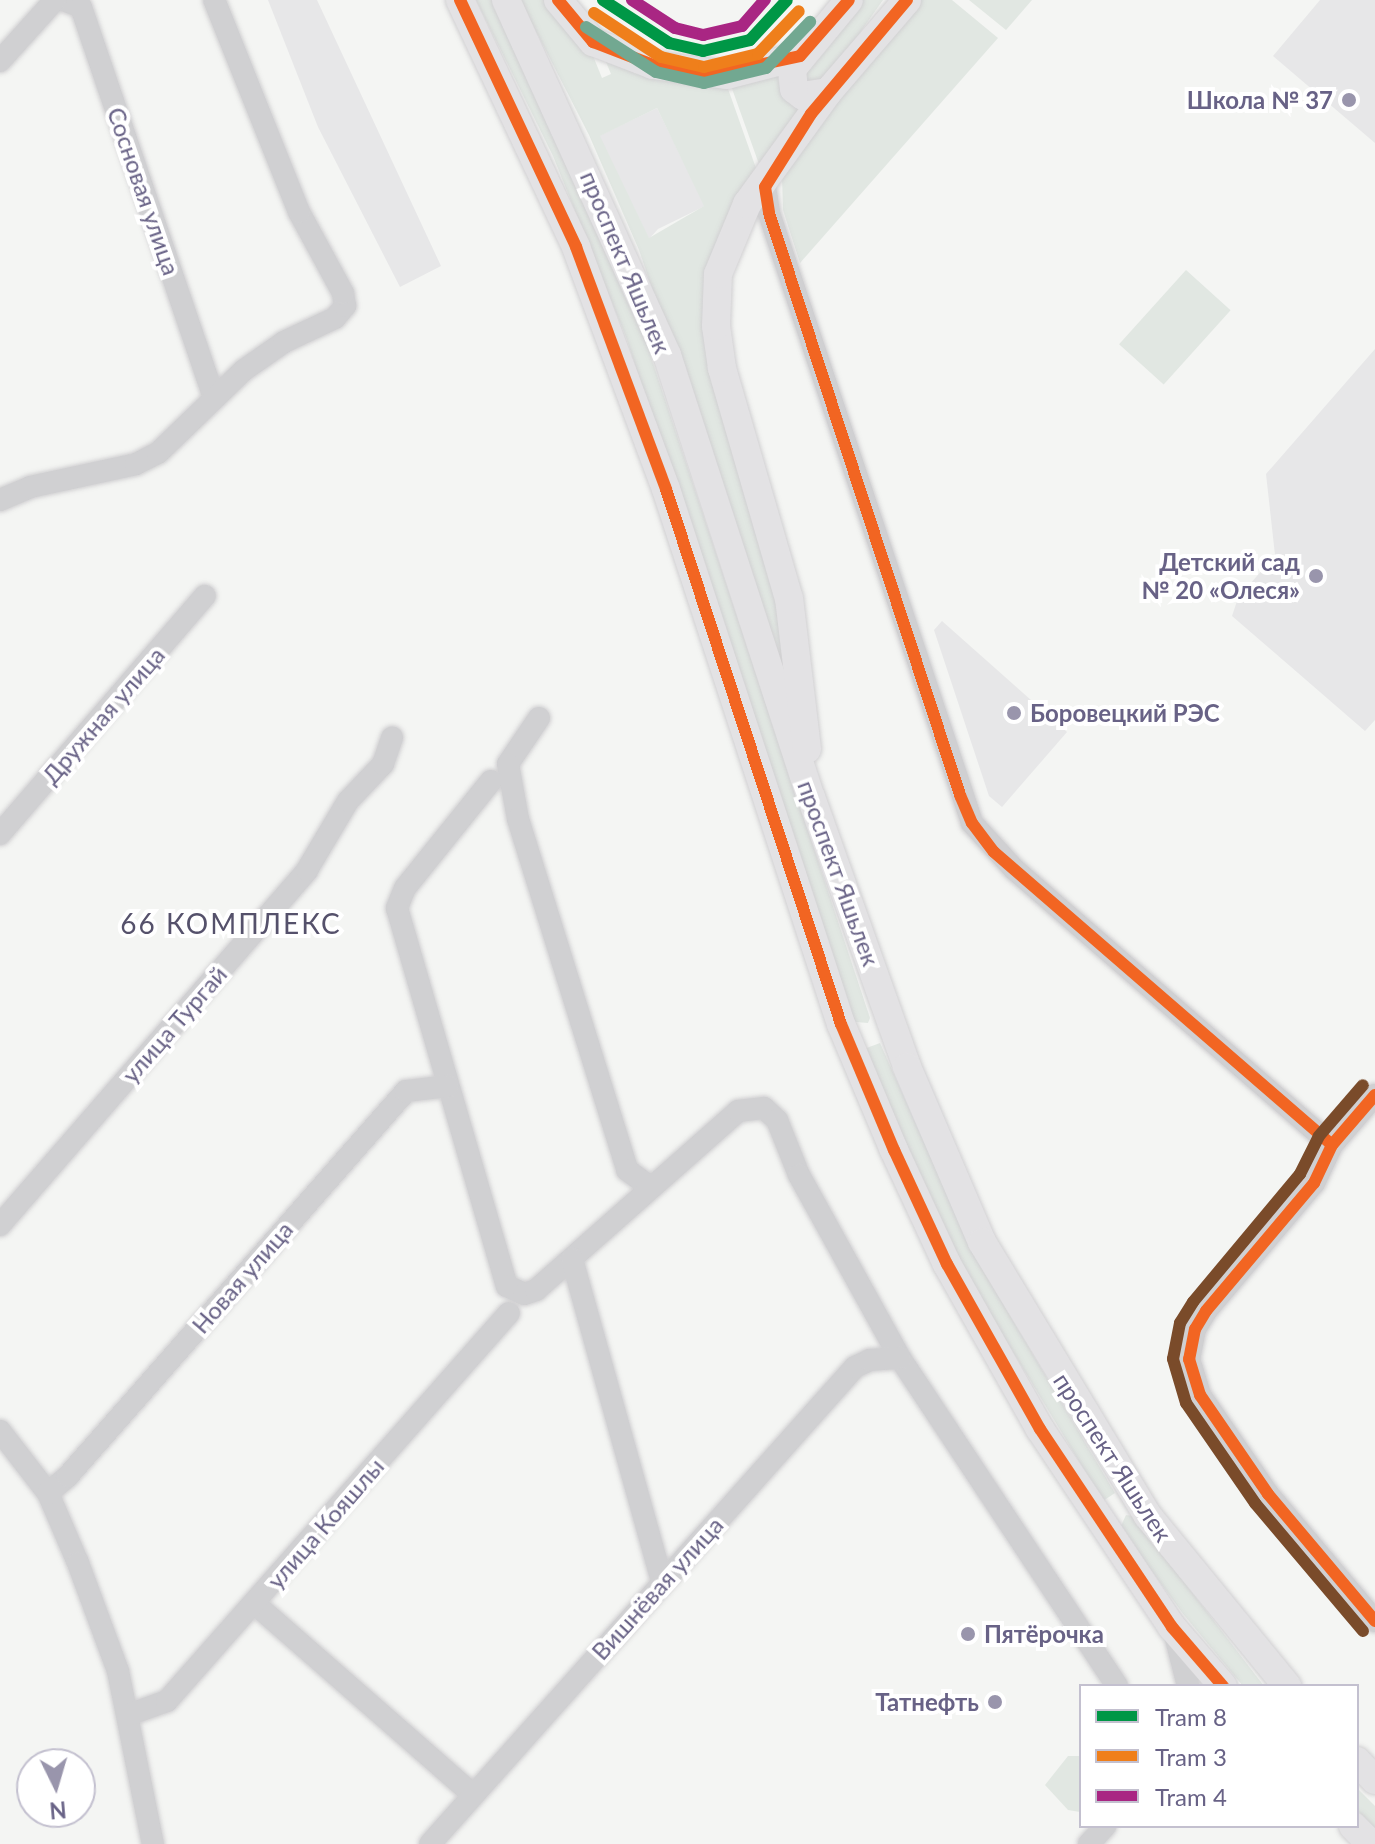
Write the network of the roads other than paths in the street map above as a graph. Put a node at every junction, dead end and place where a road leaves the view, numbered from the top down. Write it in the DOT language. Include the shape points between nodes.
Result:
graph roads {
  1 [pos="55,0"];
  2 [pos="63,0"];
  3 [pos="214,0"];
  4 [pos="460,0"];
  5 [pos="506,0"];
  6 [pos="558,0"];
  7 [pos="849,0"];
  8 [pos="907,0"];
  9 [pos="800,56"];
  10 [pos="0,61"];
  11 [pos="828,92"];
  12 [pos="770,175"];
  13 [pos="213,395"];
  14 [pos="0,500"];
  15 [pos="205,596"];
  16 [pos="539,718"];
  17 [pos="392,738"];
  18 [pos="491,781"];
  19 [pos="811,797"];
  20 [pos="0,834"];
  21 [pos="888,1013"];
  22 [pos="841,1024"];
  23 [pos="448,1086"];
  24 [pos="1375,1095"];
  25 [pos="1332,1145"];
  26 [pos="649,1186"];
  27 [pos="0,1225"];
  28 [pos="572,1259"];
  29 [pos="509,1313"];
  30 [pos="900,1358"];
  31 [pos="0,1431"];
  32 [pos="48,1493"];
  33 [pos="1148,1516"];
  34 [pos="1113,1535"];
  35 [pos="662,1581"];
  36 [pos="254,1603"];
  37 [pos="1375,1621"];
  38 [pos="1172,1627"];
  39 [pos="1116,1684"];
  40 [pos="1187,1684"];
  41 [pos="1221,1684"];
  42 [pos="1285,1684"];
  43 [pos="128,1715"];
  44 [pos="1359,1763"];
  45 [pos="1375,1780"];
  46 [pos="473,1795"];
  47 [pos="1103,1828"];
  48 [pos="1355,1828"];
  49 [pos="153,1844"];
  50 [pos="430,1844"];
  51 [pos="1089,1844"];
  52 [pos="1371,1844"];
  1 -- 10 [label="street"];
  2 -- 13 [label="street, Сосновая улица" via="81,7"];
  3 -- 13 [label="street" via="299,212 345,306 335,318 284,342"];
  4 -- 22 [label="main road, проспект Яшьлек" via="565,221 666,489"];
  5 -- 19 [label="main road, проспект Яшьлек" via="667,355"];
  6 -- 9 [label="main road" via="593,42 653,65 727,75"];
  7 -- 9 [label="main road"];
  8 -- 11 [label="main road"];
  9 -- 11 [label="main road" via="792,69 794,89 814,98"];
  11 -- 12 [label="main road"];
  12 -- 19 [label="main road" via="747,204 718,274 716,326 728,393 794,624"];
  12 -- 25 [label="street" via="765,187 769,213 972,823 1004,861"];
  13 -- 14 [label="street" via="158,453 136,464 30,487"];
  15 -- 20 [label="street, Дружная улица"];
  16 -- 26 [label="street" via="508,764 518,819 627,1170"];
  17 -- 27 [label="street, улица Тургай" via="383,764 348,801 307,870"];
  18 -- 23 [label="street" via="405,888 397,908"];
  19 -- 21 [label="main road, проспект Яшьлек"];
  21 -- 22 [label="main road" via="874,1035 858,1036"];
  21 -- 33 [label="main road, проспект Яшьлек" via="982,1242"];
  22 -- 34 [label="main road, проспект Яшьлек" via="947,1264 1040,1429"];
  23 -- 28 [label="street" via="507,1286 524,1294 536,1290"];
  23 -- 32 [label="street, Новая улица" via="406,1091"];
  24 -- 25 [label="street"];
  25 -- 37 [label="street" via="1314,1183 1195,1329 1189,1359 1200,1395 1285,1515"];
  26 -- 28 [label="street"];
  26 -- 30 [label="street" via="738,1111 764,1108 777,1120 799,1175"];
  28 -- 35 [label="street"];
  29 -- 36 [label="street, улица Кояшлы"];
  30 -- 35 [label="street, Вишнёвая улица" via="855,1367"];
  30 -- 39 [label="street"];
  31 -- 32 [label="street"];
  32 -- 43 [label="street" via="118,1671"];
  33 -- 34 [label="main road" via="1114,1505"];
  33 -- 42 [label="main road, проспект Яшьлек"];
  34 -- 38 [label="main road, проспект Яшьлек"];
  35 -- 46 [label="street, Вишнёвая улица"];
  36 -- 43 [label="street, улица Кояшлы" via="167,1701"];
  36 -- 46 [label="street"];
  38 -- 40 [label="street"];
  38 -- 41 [label="main road, проспект Яшьлек"];
  43 -- 49 [label="street"];
  44 -- 45 [label="main road"];
  46 -- 50 [label="street, Вишнёвая улица"];
  47 -- 51 [label="street"];
  48 -- 52 [label="main road"];
}
